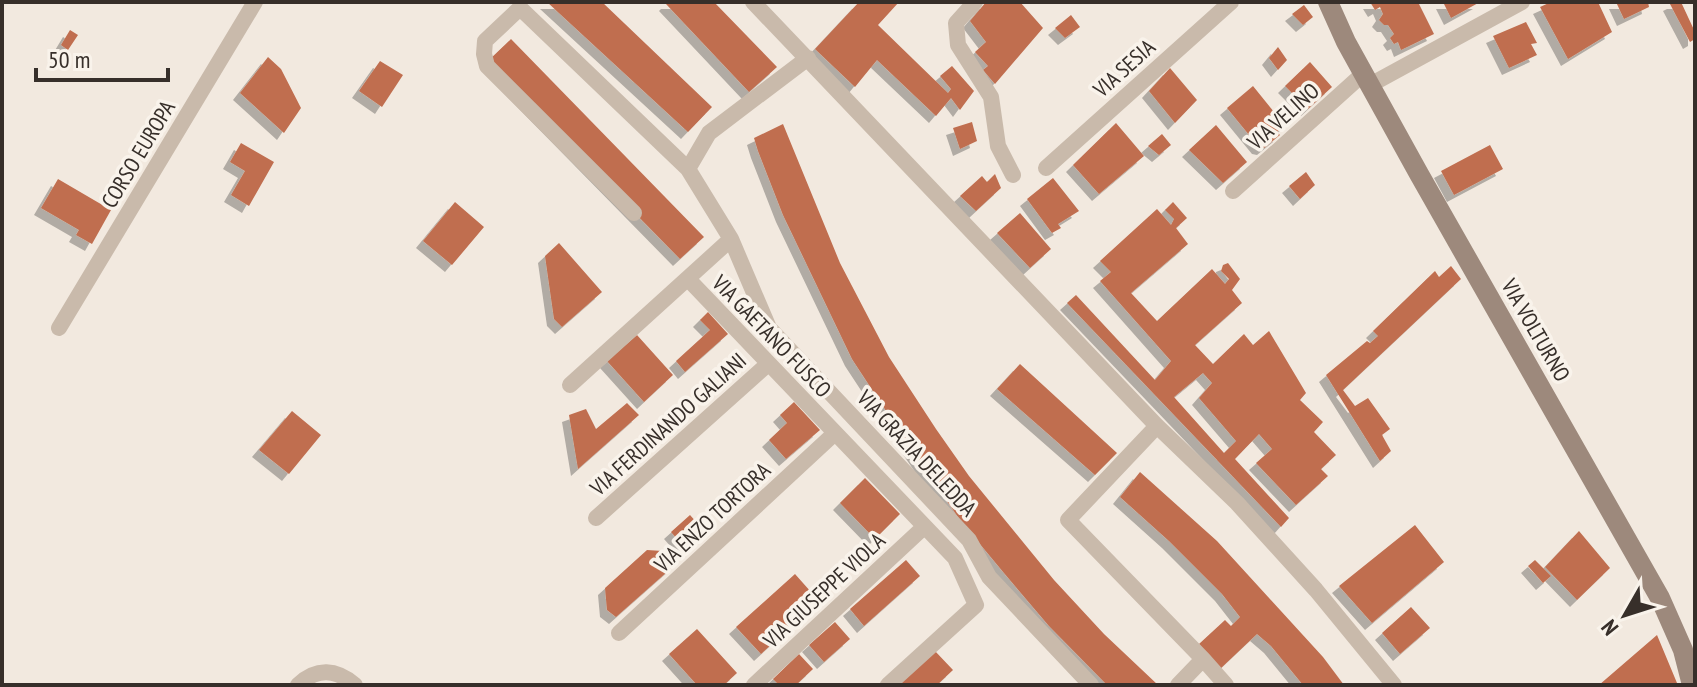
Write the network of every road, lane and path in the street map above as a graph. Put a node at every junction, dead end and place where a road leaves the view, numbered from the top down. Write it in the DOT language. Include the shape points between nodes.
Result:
graph roads {
  1 [pos="255,2"];
  2 [pos="753,2"];
  3 [pos="975,2"];
  4 [pos="1231,2"];
  5 [pos="1328,2"];
  6 [pos="1522,2"];
  7 [pos="808,58"];
  8 [pos="1367,79"];
  9 [pos="1046,168"];
  10 [pos="688,169"];
  11 [pos="1013,175"];
  12 [pos="1233,191"];
  13 [pos="634,213"];
  14 [pos="731,239"];
  15 [pos="689,280"];
  16 [pos="59,328"];
  17 [pos="768,364"];
  18 [pos="570,385"];
  19 [pos="1157,426"];
  20 [pos="835,433"];
  21 [pos="596,518"];
  22 [pos="924,527"];
  23 [pos="619,633"];
  24 [pos="1203,659"];
  25 [pos="298,685"];
  26 [pos="355,685"];
  27 [pos="754,685"];
  28 [pos="888,685"];
  29 [pos="1091,685"];
  30 [pos="1178,685"];
  31 [pos="1226,685"];
  32 [pos="1394,685"];
  33 [pos="1692,685"];
  1 -- 16 [label="street, CORSO EUROPA"];
  2 -- 7 [label="street"];
  3 -- 11 [label="street" via="956,23 958,45 991,97 998,146"];
  4 -- 9 [label="street, VIA SESIA"];
  5 -- 8 [label="street, VIA VOLTURNO"];
  6 -- 8 [label="street, VIA VELINO"];
  7 -- 10 [label="street" via="709,133"];
  7 -- 19 [label="street"];
  8 -- 12 [label="street, VIA VELINO"];
  8 -- 33 [label="street, VIA VOLTURNO" via="1660,598"];
  10 -- 13 [label="street, VIA GRAZIA DELEDDA" via="520,8 485,41 487,66"];
  10 -- 14 [label="street, VIA GRAZIA DELEDDA"];
  14 -- 15 [label="street"];
  14 -- 29 [label="street, VIA GRAZIA DELEDDA" via="769,328 969,540 989,577"];
  15 -- 17 [label="street, VIA GAETANO FUSCO"];
  15 -- 18 [label="street"];
  17 -- 20 [label="street, VIA GAETANO FUSCO"];
  17 -- 21 [label="street, VIA FERDINANDO GALIANI"];
  19 -- 24 [label="street" via="1068,520"];
  19 -- 32 [label="street" via="1282,552"];
  20 -- 22 [label="street, VIA GAETANO FUSCO"];
  20 -- 23 [label="street, VIA ENZO TORTORA"];
  22 -- 27 [label="street, VIA GIUSEPPE VIOLA"];
  22 -- 28 [label="street, VIA GAETANO FUSCO" via="955,558 976,605"];
  24 -- 30 [label="street"];
  24 -- 31 [label="street"];
  25 -- 26 [label="street" via="319,672 332,671"];
}
